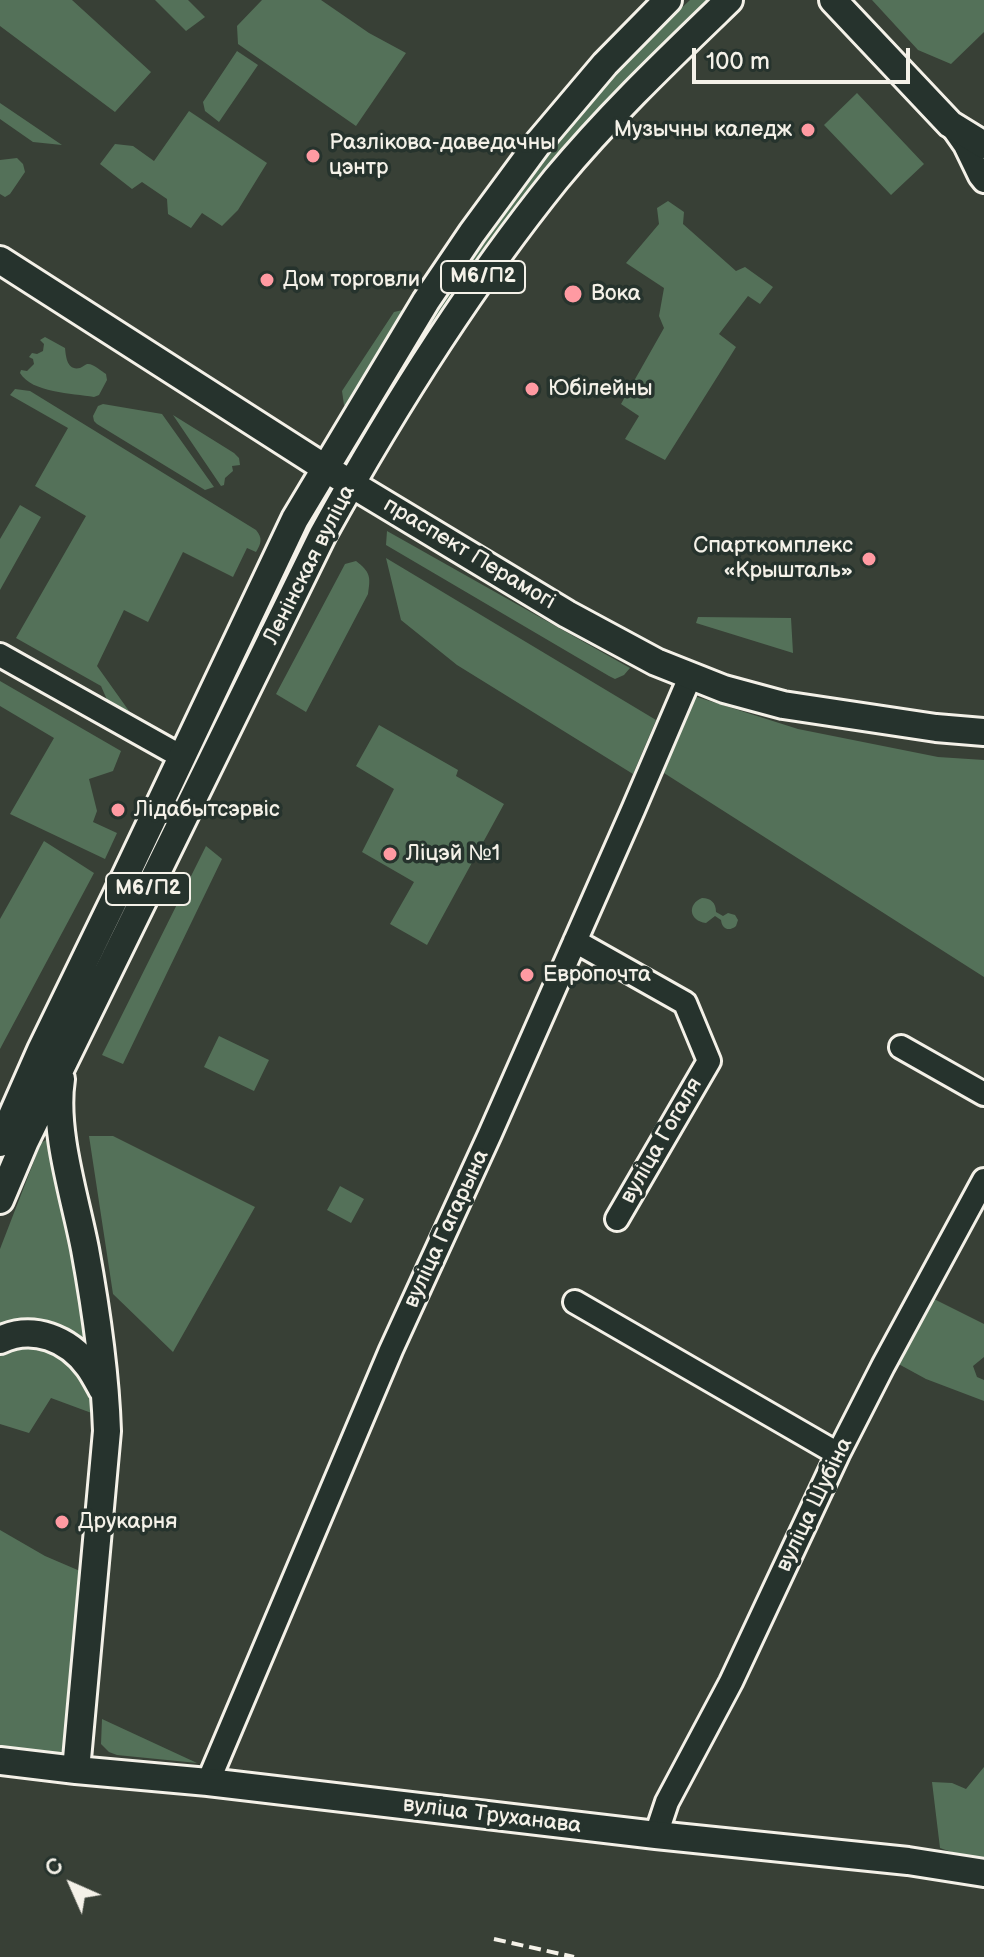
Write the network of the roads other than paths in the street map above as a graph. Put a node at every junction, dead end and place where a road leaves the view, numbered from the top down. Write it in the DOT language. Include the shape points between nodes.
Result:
graph roads {
  1 [pos="668,0"];
  2 [pos="729,0"];
  3 [pos="833,0"];
  4 [pos="950,124"];
  5 [pos="984,145"];
  6 [pos="984,181"];
  7 [pos="0,260"];
  8 [pos="325,468"];
  9 [pos="351,483"];
  10 [pos="0,655"];
  11 [pos="690,677"];
  12 [pos="984,732"];
  13 [pos="182,757"];
  14 [pos="575,941"];
  15 [pos="901,1047"];
  16 [pos="52,1056"];
  17 [pos="984,1094"];
  18 [pos="0,1099"];
  19 [pos="0,1143"];
  20 [pos="984,1180"];
  21 [pos="0,1200"];
  22 [pos="617,1219"];
  23 [pos="575,1302"];
  24 [pos="0,1340"];
  25 [pos="106,1396"];
  26 [pos="838,1454"];
  27 [pos="0,1761"];
  28 [pos="76,1770"];
  29 [pos="208,1782"];
  30 [pos="656,1835"];
  31 [pos="984,1873"];
  1 -- 8 [label="main road, Ленінская вуліца / М6/П2" via="539,142 472,233"];
  2 -- 9 [label="main road, Ленінская вуліца / М6/П2" via="639,87 556,180 452,322"];
  3 -- 4 [label="main road"];
  4 -- 5 [label="main road"];
  4 -- 6 [label="street"];
  7 -- 8 [label="main road, праспект Перамогі"];
  8 -- 9 [label="main road, праспект Перамогі"];
  8 -- 13 [label="main road, Ленінская вуліца / М6/П2" via="295,519"];
  9 -- 11 [label="main road, праспект Перамогі" via="567,614"];
  9 -- 16 [label="main road, Ленінская вуліца / М6/П2"];
  10 -- 13 [label="street"];
  11 -- 12 [label="main road, праспект Перамогі" via="783,705"];
  11 -- 14 [label="street, вуліца Гагарына"];
  13 -- 16 [label="main road, Ленінская вуліца / М6/П2"];
  14 -- 22 [label="street, вуліца Гогаля" via="685,1003 709,1061"];
  14 -- 29 [label="street, вуліца Гагарына" via="385,1364"];
  15 -- 17 [label="street"];
  16 -- 18 [label="main road"];
  16 -- 19 [label="main road, Ленінская вуліца / М6/П2"];
  16 -- 21 [label="main road, Ленінская вуліца / М6/П2"];
  16 -- 25 [label="main road"];
  20 -- 26 [label="street, вуліца Шубіна"];
  23 -- 26 [label="street"];
  24 -- 25 [label="main road" via="22,1334 57,1339 89,1367"];
  25 -- 28 [label="main road"];
  26 -- 30 [label="street, вуліца Шубіна" via="731,1682 667,1802"];
  27 -- 28 [label="main road, вуліца Труханава"];
  28 -- 29 [label="main road, вуліца Труханава"];
  29 -- 30 [label="main road, вуліца Труханава"];
  30 -- 31 [label="main road, вуліца Труханава"];
}
